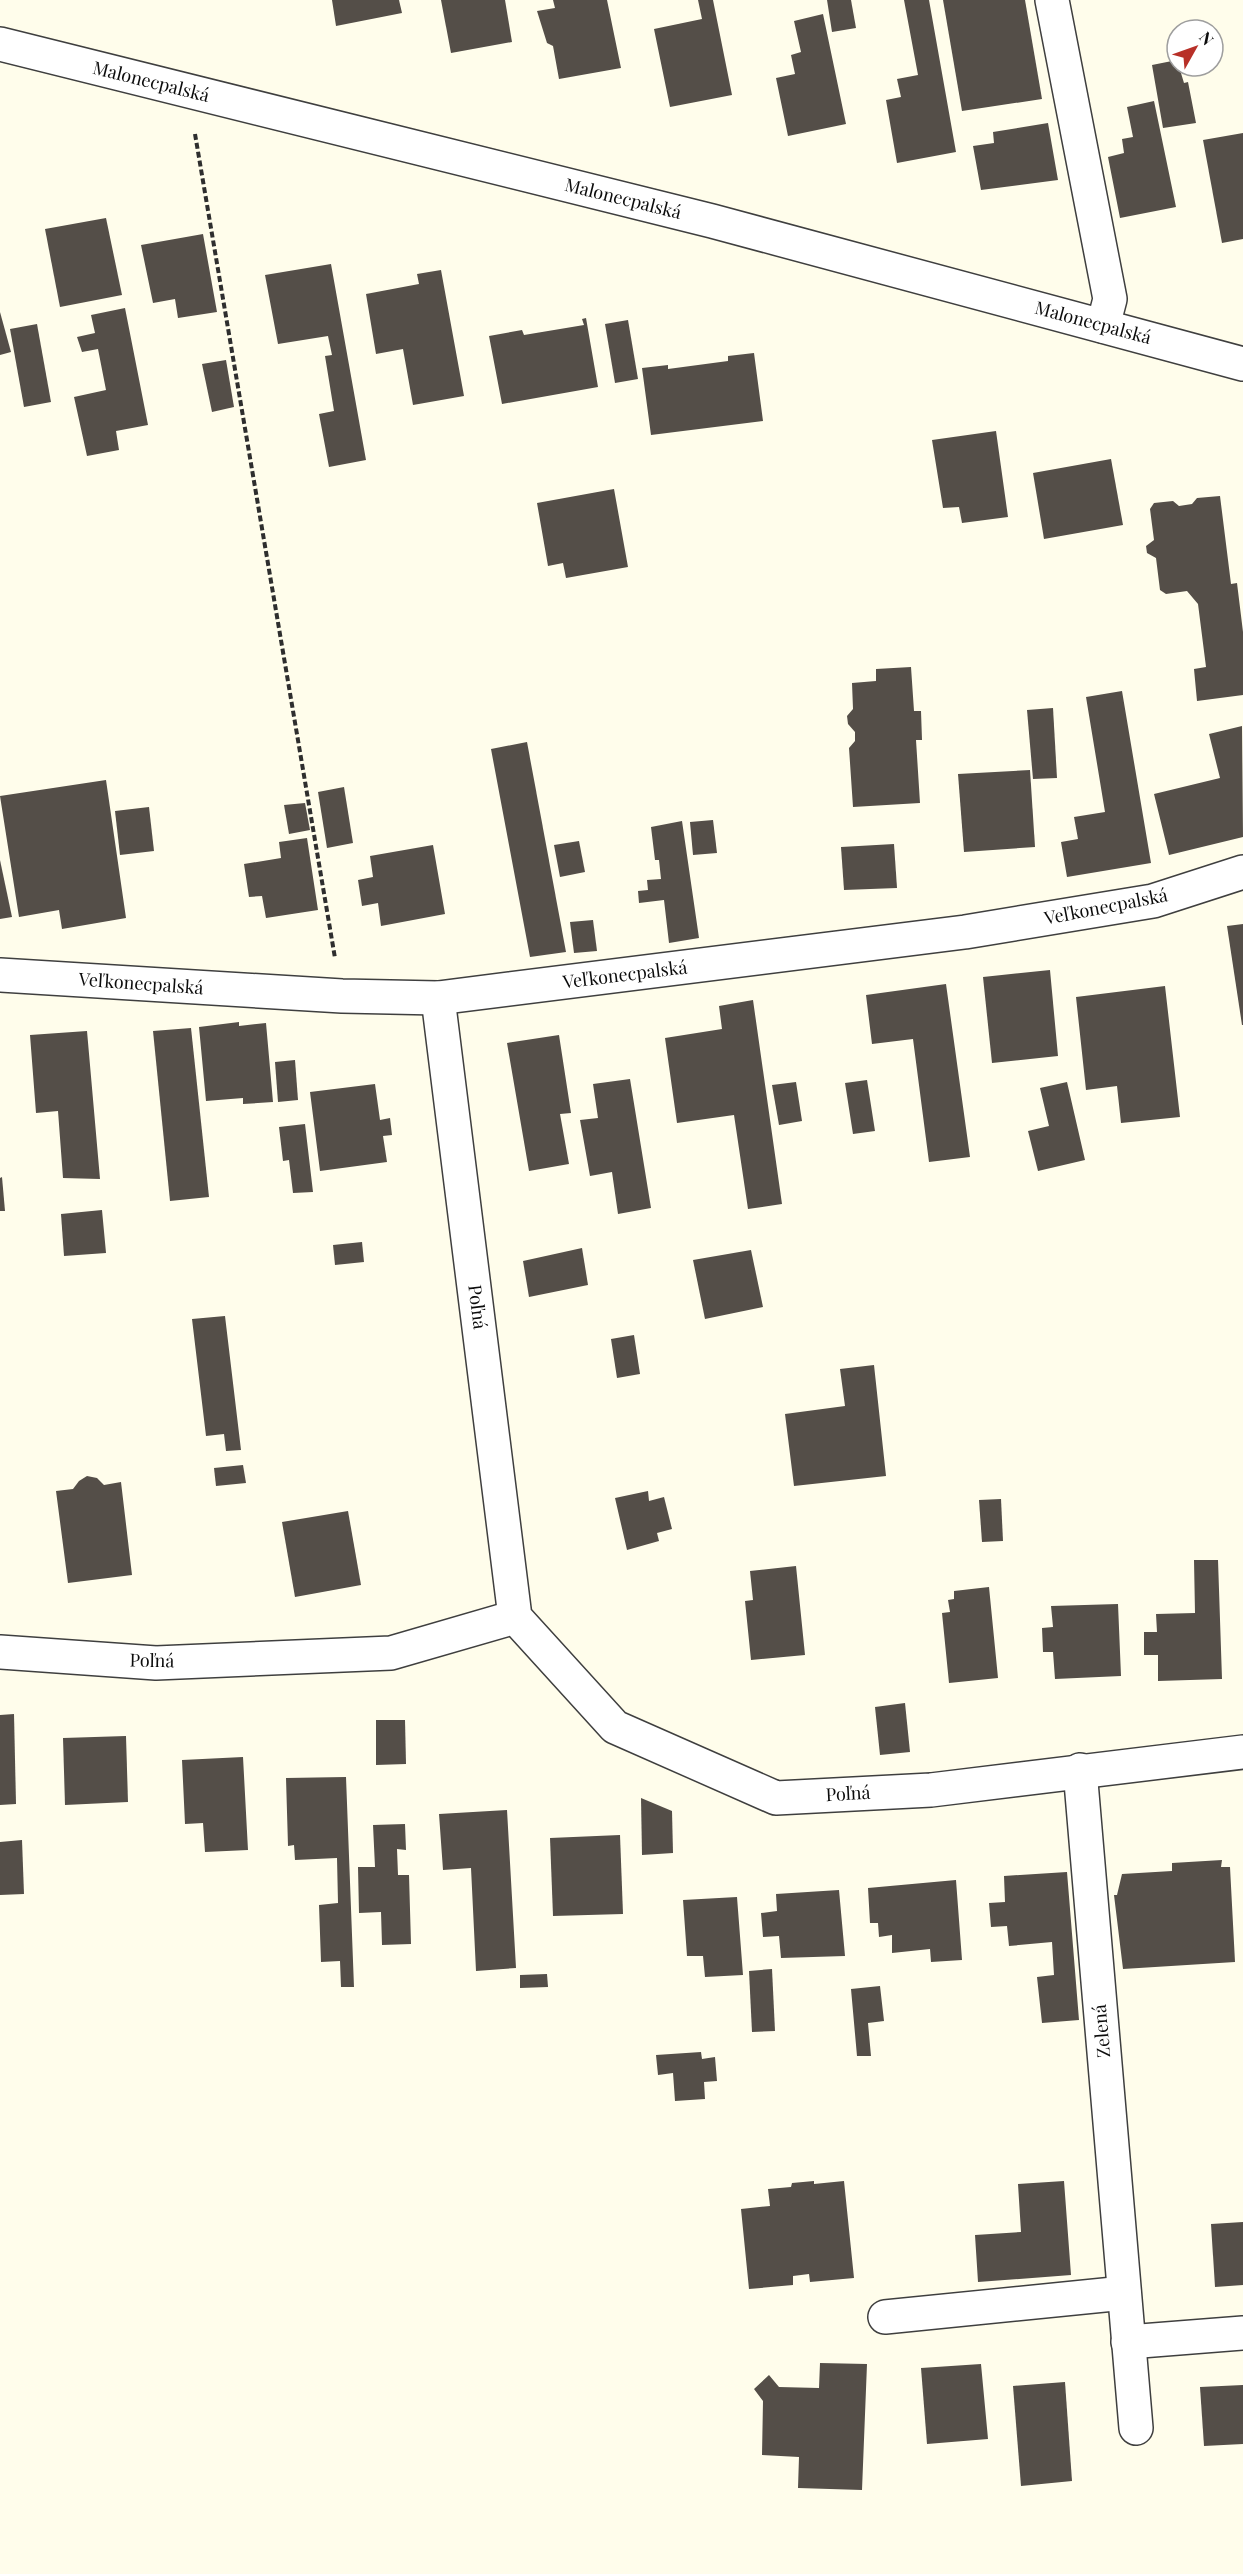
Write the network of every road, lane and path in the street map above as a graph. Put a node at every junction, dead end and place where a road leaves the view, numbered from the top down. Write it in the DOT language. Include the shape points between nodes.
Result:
graph roads {
  1 [pos="1052,0"];
  2 [pos="0,44"];
  3 [pos="189,92"];
  4 [pos="1103,326"];
  5 [pos="1243,364"];
  6 [pos="1243,872"];
  7 [pos="336,964"];
  8 [pos="0,975"];
  9 [pos="438,998"];
  10 [pos="515,1617"];
  11 [pos="0,1652"];
  12 [pos="1243,1752"];
  13 [pos="1080,1770"];
  14 [pos="1124,2293"];
  15 [pos="885,2317"];
  16 [pos="1243,2333"];
  17 [pos="1128,2342"];
  18 [pos="1136,2428"];
  1 -- 4 [label="street" via="1110,299"];
  2 -- 3 [label="street, Malonecpalská"];
  3 -- 4 [label="street, Malonecpalská" via="712,221"];
  3 -- 7 [label="path"];
  4 -- 5 [label="street, Malonecpalská"];
  6 -- 9 [label="street, Veľkonecpalská" via="1153,901 965,932"];
  8 -- 9 [label="street, Veľkonecpalská" via="342,996"];
  9 -- 10 [label="street, Poľná"];
  10 -- 11 [label="street, Poľná" via="391,1653 156,1663"];
  10 -- 13 [label="street, Poľná" via="615,1727 776,1798 931,1790"];
  12 -- 13 [label="street, Poľná"];
  13 -- 14 [label="street, Zelená"];
  14 -- 15 [label="street"];
  14 -- 17 [label="street, Zelená"];
  16 -- 17 [label="street"];
  17 -- 18 [label="street, Zelená"];
}
